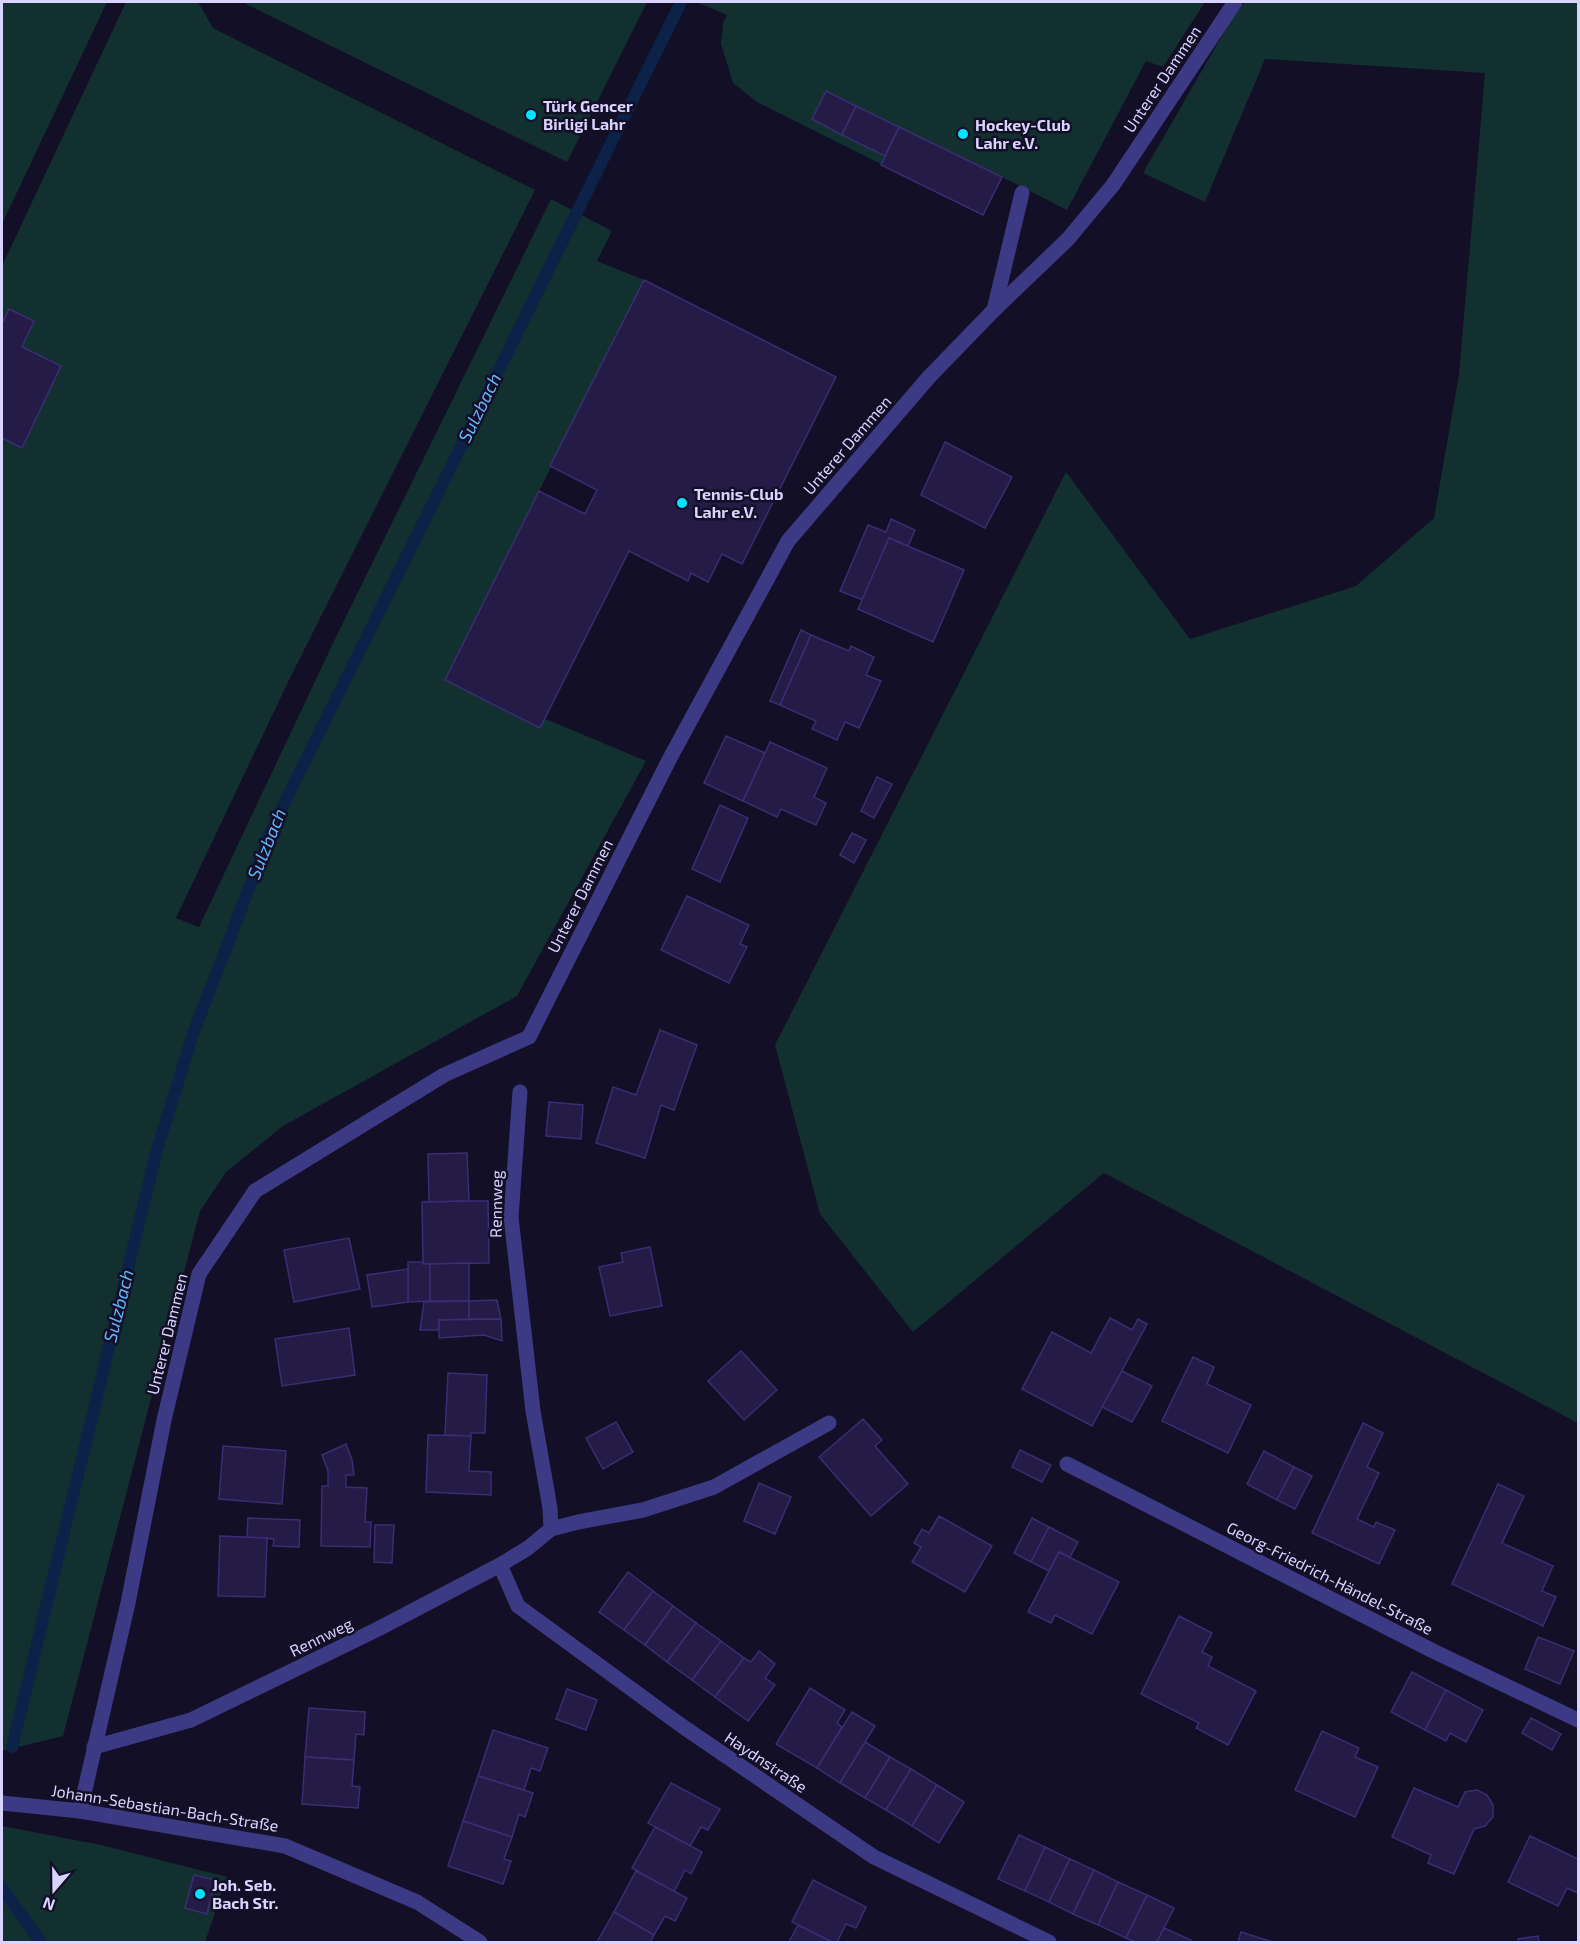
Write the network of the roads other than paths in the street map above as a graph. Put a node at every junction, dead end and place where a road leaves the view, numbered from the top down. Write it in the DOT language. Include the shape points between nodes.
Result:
graph roads {
  1 [pos="1235,2"];
  2 [pos="1022,193"];
  3 [pos="994,310"];
  4 [pos="519,1092"];
  5 [pos="829,1423"];
  6 [pos="1066,1464"];
  7 [pos="551,1529"];
  8 [pos="500,1565"];
  9 [pos="1578,1720"];
  10 [pos="94,1747"];
  11 [pos="2,1803"];
  12 [pos="80,1810"];
  13 [pos="480,1942"];
  14 [pos="1049,1942"];
  1 -- 3 [label="street, Unterer Dammen" via="1113,185 1068,239"];
  2 -- 3 [label="street"];
  3 -- 10 [label="street, Unterer Dammen" via="929,377 788,541 670,758 529,1037 444,1075 255,1191 199,1274"];
  4 -- 7 [label="street, Rennweg" via="511,1217 532,1411"];
  5 -- 7 [label="street, Rennweg" via="714,1487 643,1510"];
  6 -- 9 [label="street, Georg-Friedrich-Händel-Straße" via="1433,1651"];
  7 -- 8 [label="street, Rennweg"];
  8 -- 10 [label="street, Rennweg" via="191,1720"];
  8 -- 14 [label="street, Haydnstraße" via="518,1606 874,1857"];
  10 -- 12 [label="street, Unterer Dammen"];
  11 -- 12 [label="street, Johann-Sebastian-Bach-Straße"];
  12 -- 13 [label="street, Johann-Sebastian-Bach-Straße" via="285,1846 417,1902"];
}
